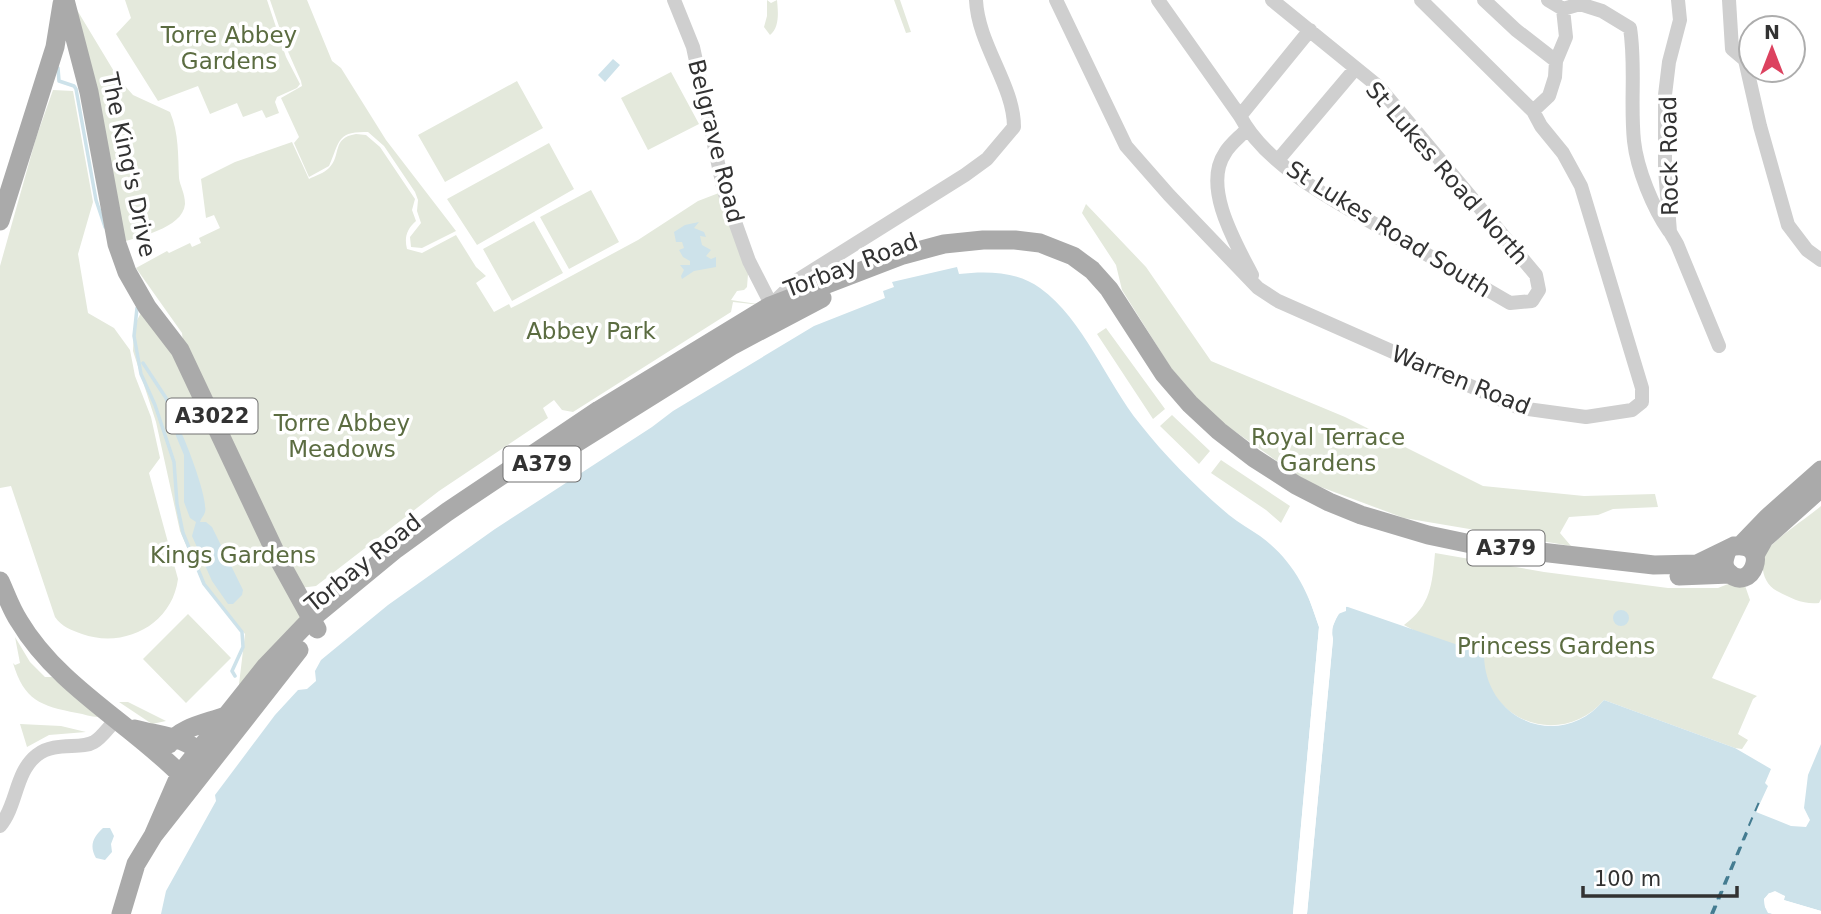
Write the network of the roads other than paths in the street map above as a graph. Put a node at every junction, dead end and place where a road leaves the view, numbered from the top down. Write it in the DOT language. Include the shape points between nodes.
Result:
graph roads {
  1 [pos="64,0"];
  2 [pos="674,0"];
  3 [pos="976,0"];
  4 [pos="1056,0"];
  5 [pos="1158,0"];
  6 [pos="1272,0"];
  7 [pos="1421,0"];
  8 [pos="1485,0"];
  9 [pos="1548,0"];
  10 [pos="1678,0"];
  11 [pos="1729,0"];
  12 [pos="1563,9"];
  13 [pos="1310,30"];
  14 [pos="1556,61"];
  15 [pos="1355,69"];
  16 [pos="1533,111"];
  17 [pos="1243,123"];
  18 [pos="1278,160"];
  19 [pos="0,221"];
  20 [pos="1670,232"];
  21 [pos="1821,260"];
  22 [pos="1258,288"];
  23 [pos="1532,301"];
  24 [pos="775,312"];
  25 [pos="1719,346"];
  26 [pos="1821,470"];
  27 [pos="1821,488"];
  28 [pos="1741,550"];
  29 [pos="1730,574"];
  30 [pos="0,581"];
  31 [pos="314,624"];
  32 [pos="226,715"];
  33 [pos="118,720"];
  34 [pos="173,737"];
  35 [pos="160,754"];
  36 [pos="204,756"];
  37 [pos="180,774"];
  38 [pos="0,826"];
  39 [pos="153,836"];
  40 [pos="121,914"];
  1 -- 19 [label="main road, A3022" via="55,47"];
  1 -- 31 [label="main road, The King's Drive / A3022" via="89,92 117,244 127,272 146,307 180,350"];
  2 -- 24 [label="street, Belgrave Road" via="693,47 724,191 749,261"];
  3 -- 24 [label="street" via="985,39 1012,104 1014,127 987,159 796,281"];
  4 -- 22 [label="street, Warren Road" via="1126,146"];
  5 -- 17 [label="street, St Lukes Road South"];
  6 -- 13 [label="street, St Lukes Road North"];
  7 -- 16 [label="street, Warren Road"];
  8 -- 14 [label="street"];
  9 -- 12 [label="street"];
  10 -- 20 [label="street, Rock Road" via="1680,20 1665,94"];
  11 -- 21 [label="street" via="1732,49 1745,60 1788,225"];
  12 -- 14 [label="street" via="1566,37"];
  12 -- 20 [label="street" via="1580,4 1602,10 1630,29 1634,145 1659,217"];
  13 -- 15 [label="street, St Lukes Road North"];
  13 -- 17 [label="street"];
  14 -- 16 [label="street" via="1549,96"];
  15 -- 18 [label="street"];
  15 -- 23 [label="street, St Lukes Road North" via="1378,87 1535,275 1539,290"];
  16 -- 22 [label="street, Warren Road" via="1581,186 1642,388 1642,402 1632,410 1586,417 1520,408"];
  17 -- 18 [label="street, St Lukes Road South"];
  17 -- 22 [label="street" via="1217,173 1219,197"];
  18 -- 23 [label="street, St Lukes Road South" via="1329,197 1510,303"];
  20 -- 25 [label="street, Rock Road"];
  24 -- 28 [label="main road, Torbay Road / A379" via="903,255 944,244 973,240 1040,243 1073,256 1092,270 1164,374 1219,431 1254,458 1329,502 1428,535 1529,551 1654,565 1697,564"];
  24 -- 29 [label="main road, Torbay Road / A379" via="912,263 958,254 1029,253 1076,271 1091,286 1148,372 1212,439 1246,466 1318,509 1362,528 1461,552 1660,577"];
  24 -- 31 [label="main road, Torbay Road / A379" via="496,493"];
  26 -- 28 [label="main road, A379" via="1767,517"];
  27 -- 28 [label="main road, A379" via="1764,540"];
  28 -- 29 [label="main road" via="1723,560"];
  28 -- 29 [label="main road, A379" via="1756,564 1748,575"];
  30 -- 33 [label="main road" via="18,620 46,657"];
  31 -- 32 [label="main road, Torbay Road" via="266,666"];
  31 -- 36 [label="main road, Torbay Road" via="286,664"];
  32 -- 34 [label="main road"];
  32 -- 36 [label="main road, Torbay Road"];
  33 -- 34 [label="main road"];
  33 -- 35 [label="main road"];
  33 -- 38 [label="street" via="94,743 47,749 35,756"];
  34 -- 35 [label="main road"];
  34 -- 36 [label="main road"];
  35 -- 37 [label="main road"];
  36 -- 37 [label="main road"];
  36 -- 39 [label="main road, Torbay Road"];
  37 -- 39 [label="main road, Torbay Road"];
  39 -- 40 [label="main road, Torbay Road" via="136,864"];
}
